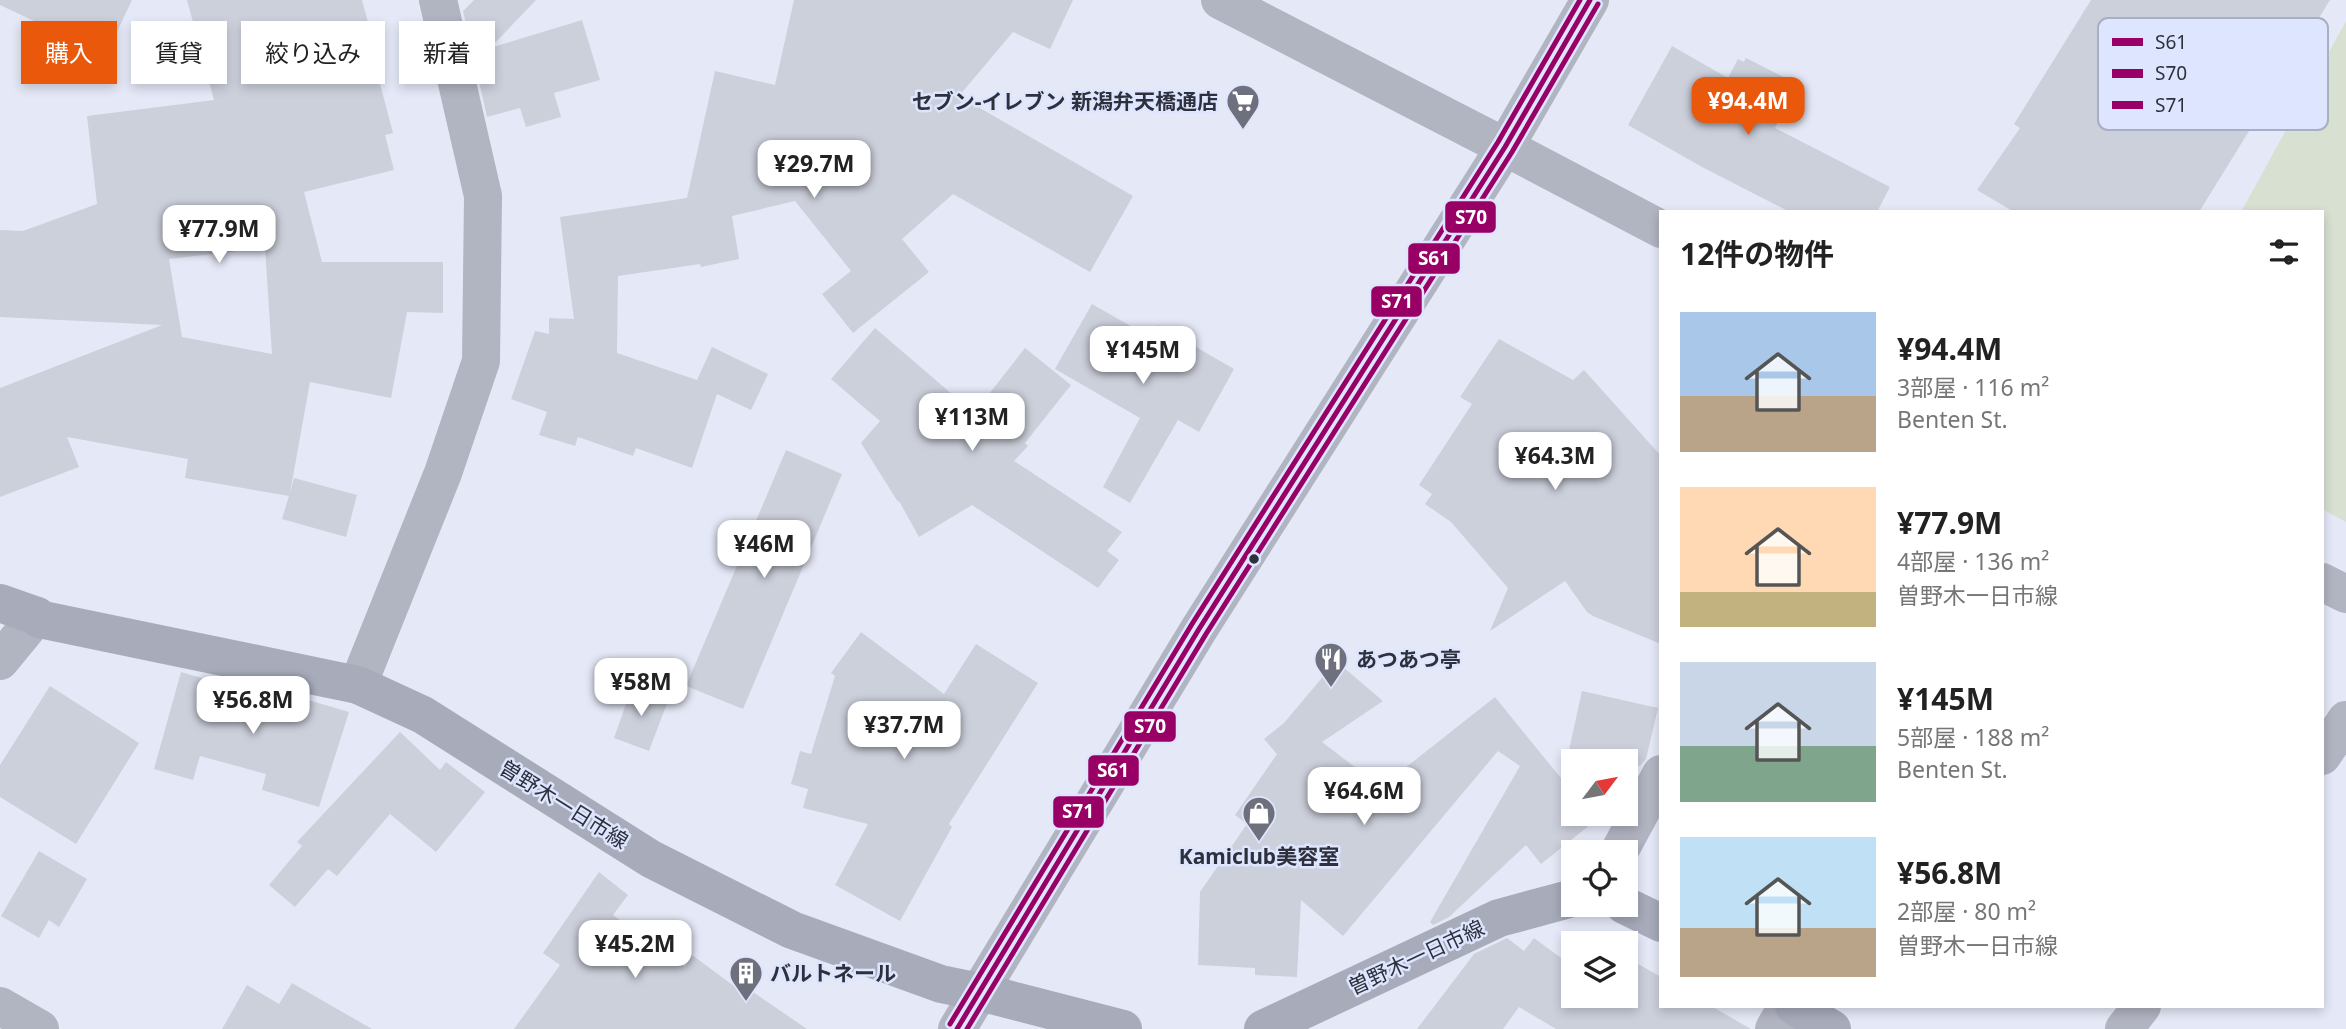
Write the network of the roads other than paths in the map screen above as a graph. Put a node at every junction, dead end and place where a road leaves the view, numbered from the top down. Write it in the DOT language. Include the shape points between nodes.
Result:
graph roads {
  1 [pos="438,0"];
  2 [pos="1220,0"];
  3 [pos="1590,0"];
  4 [pos="1505,147"];
  5 [pos="1659,228"];
  6 [pos="2324,583"];
  7 [pos="2346,594"];
  8 [pos="0,603"];
  9 [pos="37,617"];
  10 [pos="0,661"];
  11 [pos="358,685"];
  12 [pos="2346,720"];
  13 [pos="2324,752"];
  14 [pos="1659,778"];
  15 [pos="1625,840"];
  16 [pos="1561,901"];
  17 [pos="1638,912"];
  18 [pos="1659,922"];
  19 [pos="980,992"];
  20 [pos="0,1006"];
  21 [pos="1786,1008"];
  22 [pos="1797,1008"];
  23 [pos="2140,1008"];
  24 [pos="40,1029"];
  25 [pos="957,1029"];
  26 [pos="1122,1029"];
  27 [pos="1263,1029"];
  28 [pos="1774,1029"];
  29 [pos="1832,1029"];
  30 [pos="2124,1029"];
  1 -- 11 [label="street" via="483,197 481,361 443,473"];
  2 -- 4 [label="street"];
  3 -- 4 [label="street"];
  4 -- 5 [label="street"];
  4 -- 19 [label="street" via="1199,629"];
  6 -- 7 [label="street"];
  8 -- 9 [label="main road, 曽野木一日市線"];
  9 -- 10 [label="street"];
  9 -- 11 [label="main road, 曽野木一日市線"];
  11 -- 19 [label="main road, 曽野木一日市線" via="423,715 651,859 780,924 941,984"];
  12 -- 13 [label="street"];
  14 -- 15 [label="street"];
  16 -- 27 [label="main road, 曽野木一日市線" via="1499,918"];
  17 -- 18 [label="main road"];
  19 -- 25 [label="street"];
  19 -- 26 [label="main road, 曽野木一日市線"];
  20 -- 24 [label="street"];
  21 -- 28 [label="street"];
  22 -- 29 [label="main road"];
  23 -- 30 [label="street"];
}
